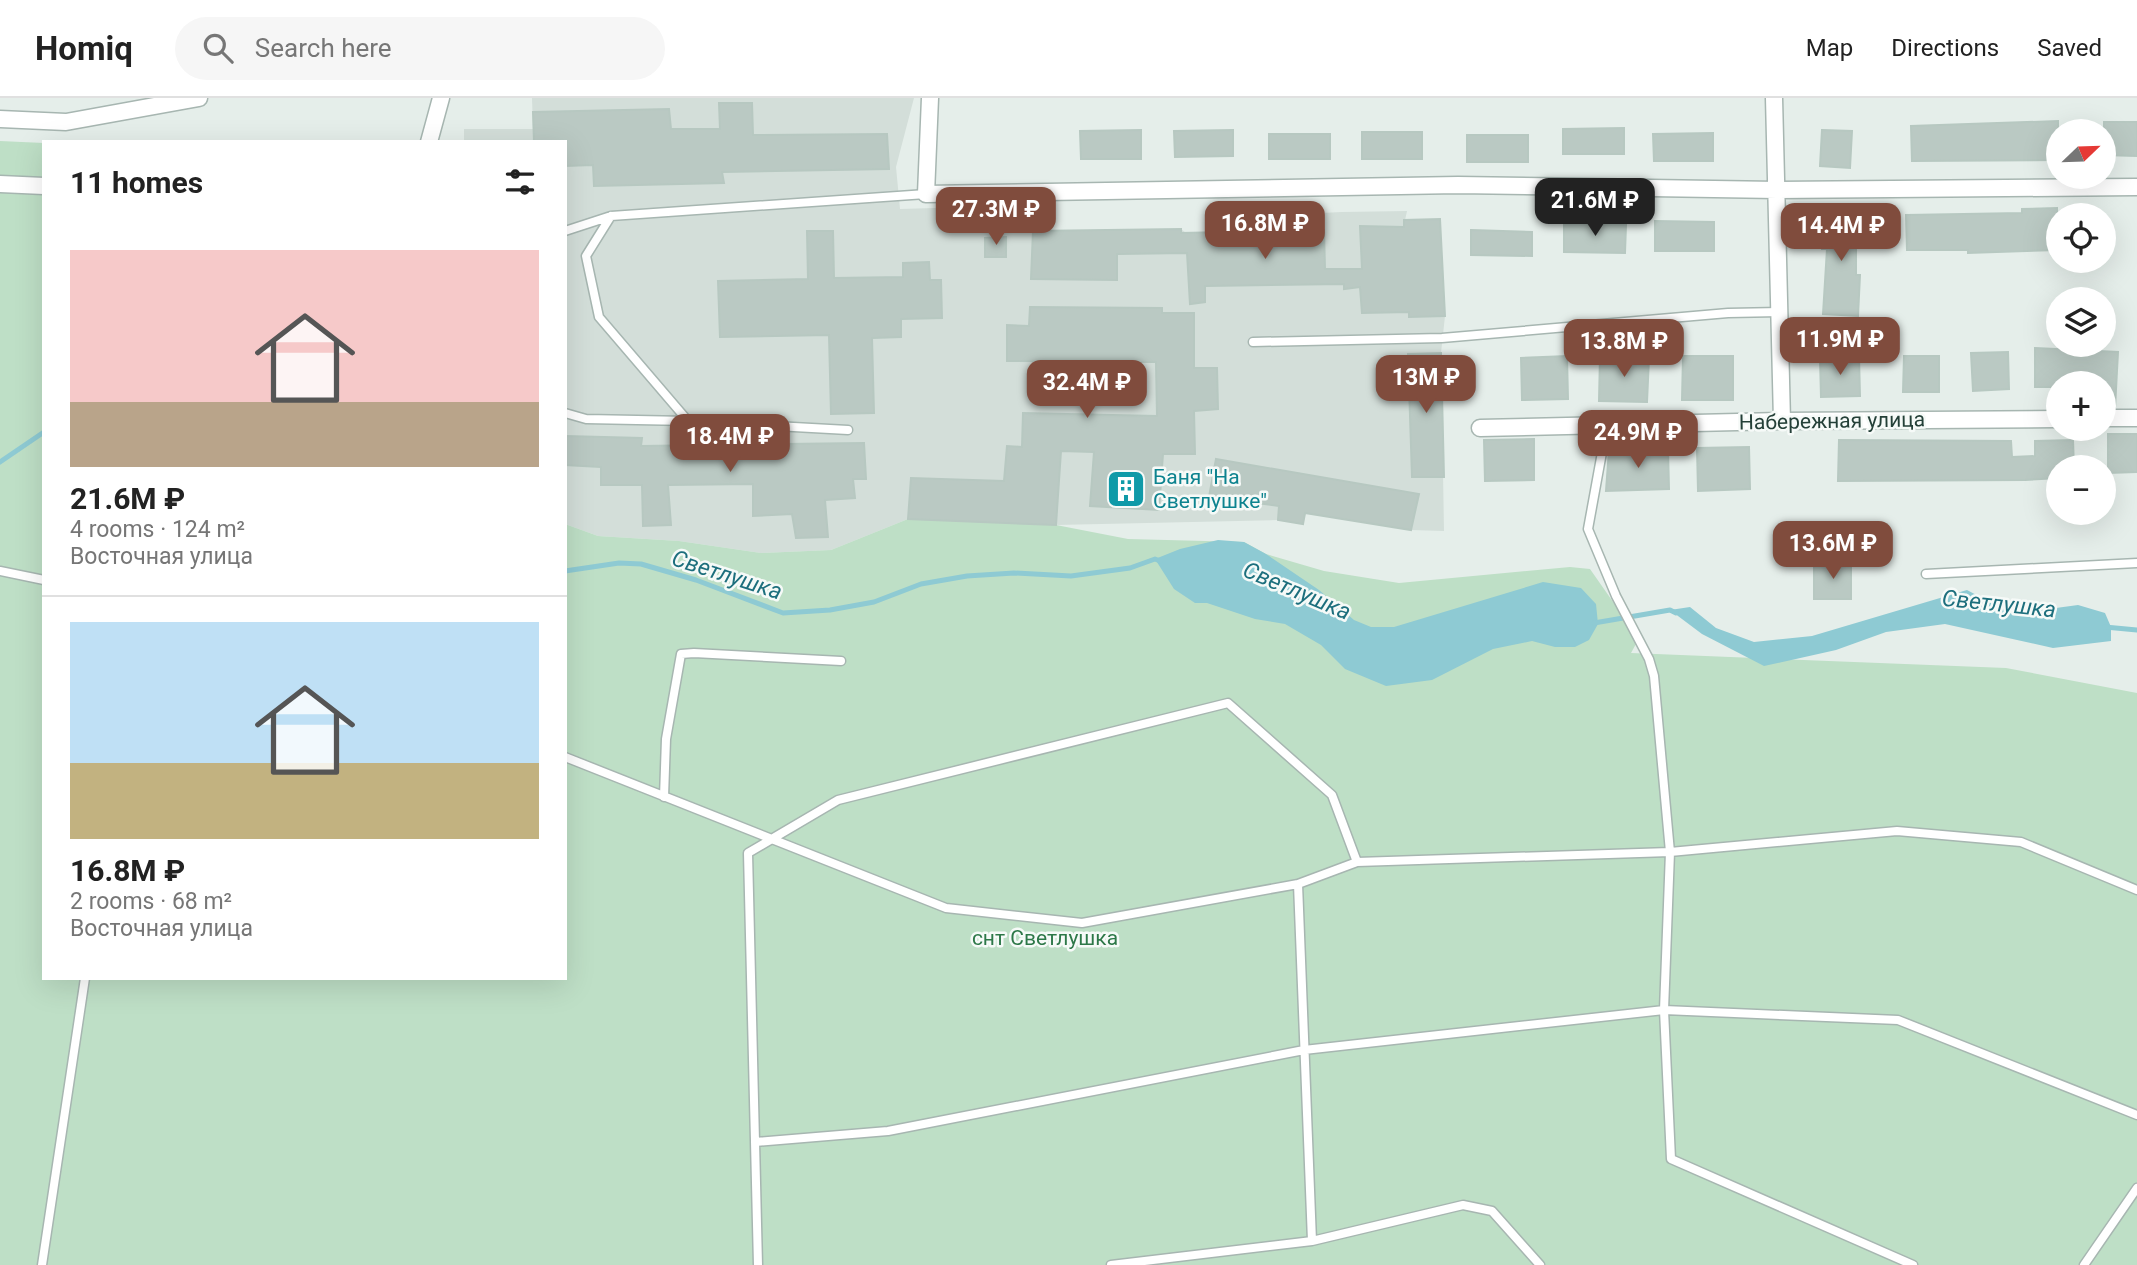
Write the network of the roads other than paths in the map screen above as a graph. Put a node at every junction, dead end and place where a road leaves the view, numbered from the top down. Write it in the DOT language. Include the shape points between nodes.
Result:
graph roads {
  1 [pos="199,98"];
  2 [pos="441,98"];
  3 [pos="930,98"];
  4 [pos="1774,98"];
  5 [pos="0,119"];
  6 [pos="430,140"];
  7 [pos="0,184"];
  8 [pos="42,186"];
  9 [pos="2137,187"];
  10 [pos="1777,190"];
  11 [pos="926,194"];
  12 [pos="611,216"];
  13 [pos="567,230"];
  14 [pos="1780,312"];
  15 [pos="1254,342"];
  16 [pos="567,414"];
  17 [pos="2116,418"];
  18 [pos="2137,418"];
  19 [pos="2046,419"];
  20 [pos="688,421"];
  21 [pos="1782,421"];
  22 [pos="1608,425"];
  23 [pos="1480,428"];
  24 [pos="848,430"];
  25 [pos="2137,563"];
  26 [pos="0,570"];
  27 [pos="1926,574"];
  28 [pos="42,580"];
  29 [pos="841,662"];
  30 [pos="567,758"];
  31 [pos="664,797"];
  32 [pos="770,840"];
  33 [pos="1670,852"];
  34 [pos="1356,862"];
  35 [pos="1298,884"];
  36 [pos="2137,890"];
  37 [pos="85,980"];
  38 [pos="1664,1010"];
  39 [pos="1304,1050"];
  40 [pos="2137,1115"];
  41 [pos="755,1142"];
  42 [pos="2137,1188"];
  43 [pos="1312,1241"];
  44 [pos="1141,1263"];
  45 [pos="42,1265"];
  46 [pos="758,1265"];
  47 [pos="1111,1265"];
  48 [pos="1540,1265"];
  49 [pos="1913,1265"];
  50 [pos="2084,1265"];
  1 -- 5 [label="street" via="66,122"];
  2 -- 6 [label="street"];
  3 -- 11 [label="street"];
  4 -- 10 [label="street"];
  7 -- 8 [label="street"];
  9 -- 10 [label="street"];
  10 -- 11 [label="street" via="1458,185"];
  10 -- 14 [label="street"];
  11 -- 12 [label="lane"];
  12 -- 13 [label="lane"];
  12 -- 20 [label="lane" via="586,256 599,317"];
  14 -- 15 [label="lane" via="1442,338"];
  14 -- 21 [label="street"];
  16 -- 20 [label="lane" via="586,419"];
  17 -- 18 [label="street"];
  19 -- 21 [label="street, Набережная улица"];
  20 -- 24 [label="lane"];
  21 -- 22 [label="street, Набережная улица"];
  22 -- 23 [label="street, Набережная улица"];
  22 -- 33 [label="lane" via="1588,529 1654,677"];
  25 -- 27 [label="lane"];
  26 -- 28 [label="lane"];
  29 -- 31 [label="lane" via="681,654 666,739"];
  30 -- 31 [label="lane"];
  31 -- 32 [label="lane"];
  32 -- 34 [label="lane" via="838,800 1227,703 1332,795"];
  32 -- 35 [label="lane" via="946,908 1082,922"];
  32 -- 41 [label="lane" via="748,853"];
  33 -- 34 [label="lane"];
  33 -- 36 [label="lane" via="1898,831 2021,842"];
  33 -- 38 [label="lane"];
  34 -- 35 [label="lane"];
  35 -- 39 [label="lane"];
  37 -- 45 [label="lane"];
  38 -- 39 [label="lane"];
  38 -- 40 [label="lane" via="1898,1020"];
  38 -- 49 [label="lane" via="1671,1159"];
  39 -- 41 [label="lane" via="887,1131"];
  39 -- 43 [label="lane"];
  41 -- 46 [label="lane"];
  42 -- 50 [label="lane"];
  43 -- 44 [label="lane"];
  43 -- 48 [label="lane" via="1463,1205 1492,1212"];
  44 -- 47 [label="lane"];
}
